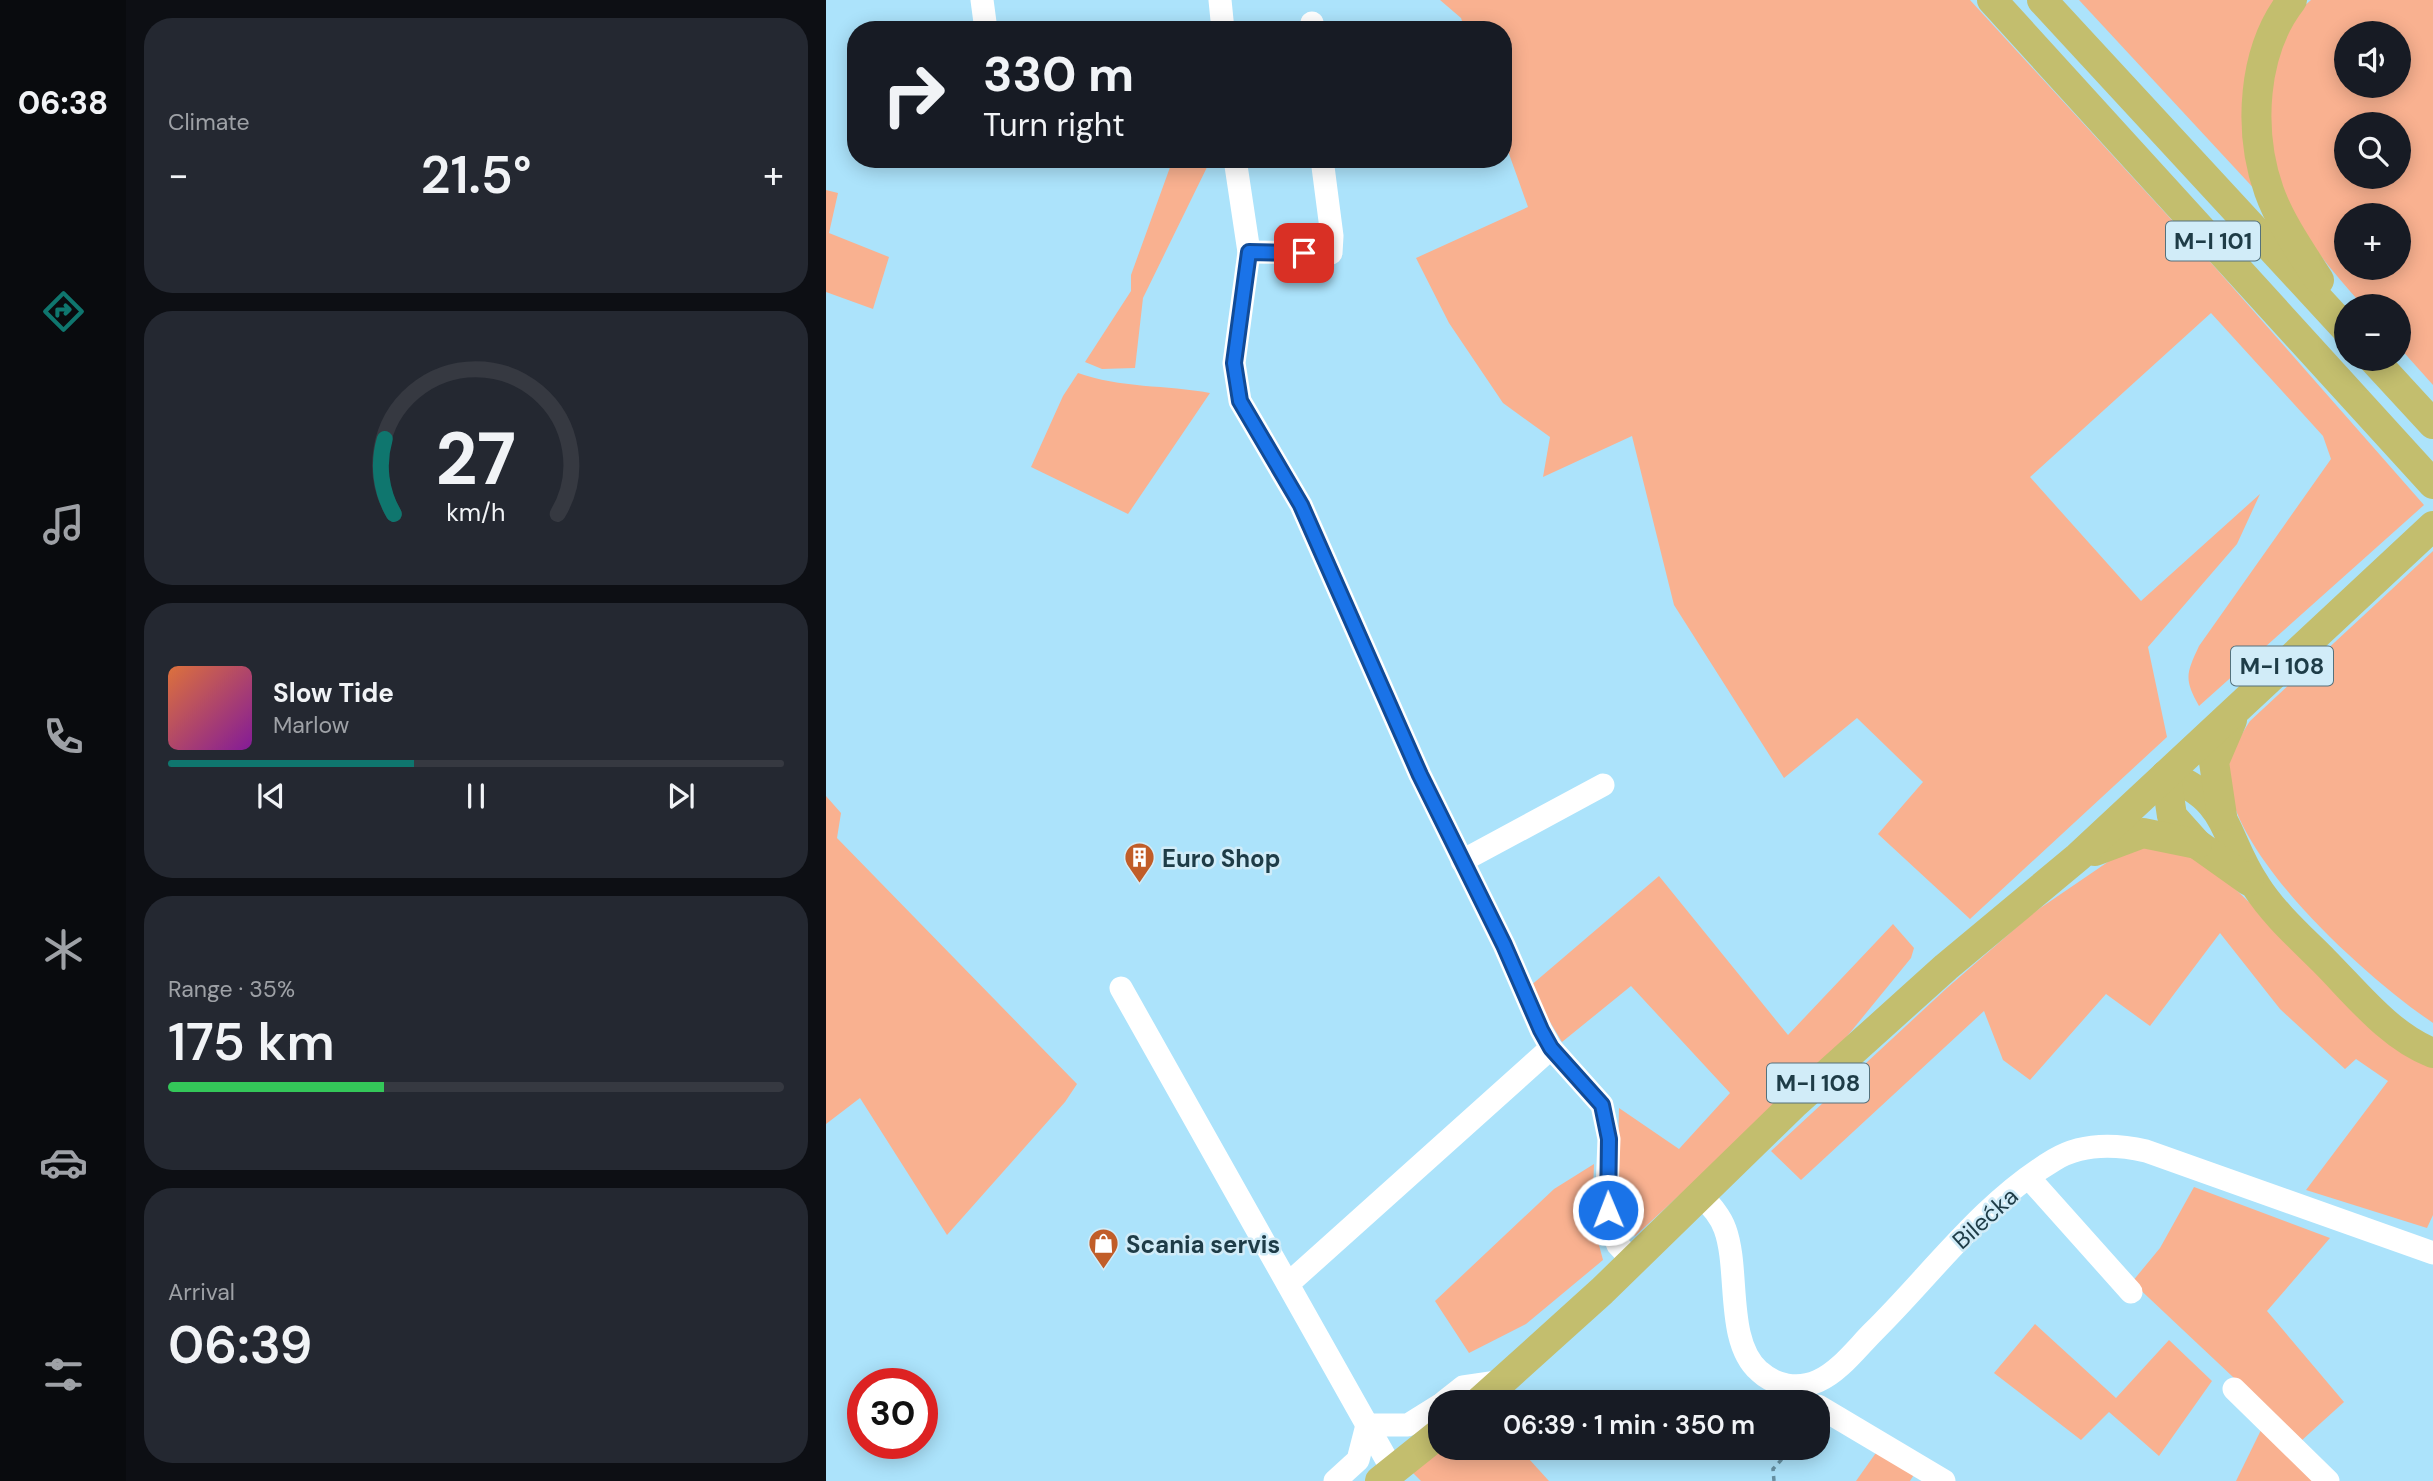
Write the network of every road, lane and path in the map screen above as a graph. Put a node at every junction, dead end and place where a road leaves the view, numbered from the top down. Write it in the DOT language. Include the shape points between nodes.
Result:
graph roads {
  1 [pos="982,0"];
  2 [pos="1220,0"];
  3 [pos="1992,0"];
  4 [pos="2042,0"];
  5 [pos="2292,0"];
  6 [pos="985,21"];
  7 [pos="1222,21"];
  8 [pos="1236,168"];
  9 [pos="1323,168"];
  10 [pos="1249,252"];
  11 [pos="2334,299"];
  12 [pos="2334,316"];
  13 [pos="2384,371"];
  14 [pos="2392,371"];
  15 [pos="2429,419"];
  16 [pos="2433,484"];
  17 [pos="2433,526"];
  18 [pos="2237,708"];
  19 [pos="2166,775"];
  20 [pos="1603,785"];
  21 [pos="2222,820"];
  22 [pos="2197,844"];
  23 [pos="2078,857"];
  24 [pos="1462,861"];
  25 [pos="2255,886"];
  26 [pos="1121,988"];
  27 [pos="1551,1048"];
  28 [pos="2433,1053"];
  29 [pos="2029,1178"];
  30 [pos="1700,1194"];
  31 [pos="2433,1253"];
  32 [pos="1633,1261"];
  33 [pos="1288,1284"];
  34 [pos="2131,1292"];
  35 [pos="1504,1381"];
  36 [pos="2234,1389"];
  37 [pos="1459,1390"];
  38 [pos="1493,1390"];
  39 [pos="1797,1390"];
  40 [pos="1813,1390"];
  41 [pos="1428,1412"];
  42 [pos="1830,1413"];
  43 [pos="1367,1425"];
  44 [pos="1428,1443"];
  45 [pos="1781,1460"];
  46 [pos="1386,1476"];
  47 [pos="1335,1481"];
  48 [pos="1774,1481"];
  49 [pos="1944,1481"];
  50 [pos="2328,1481"];
  1 -- 6 [label="street"];
  2 -- 7 [label="street"];
  3 -- 16 [label="main road, M-I 101"];
  4 -- 12 [label="main road, M-I 101"];
  5 -- 11 [label="main road" via="2262,66 2257,89 2263,167 2277,211"];
  8 -- 10 [label="street"];
  9 -- 10 [label="street" via="1331,253"];
  10 -- 24 [label="street" via="1234,363 1240,401 1301,505"];
  13 -- 15 [label="main road"];
  14 -- 15 [label="main road"];
  17 -- 18 [label="main road, M-I 108"];
  18 -- 19 [label="main road, M-I 108"];
  18 -- 21 [label="main road" via="2214,762"];
  19 -- 21 [label="main road" via="2193,785 2211,801"];
  19 -- 22 [label="main road" via="2172,817"];
  19 -- 23 [label="main road, M-I 108"];
  20 -- 24 [label="street"];
  21 -- 25 [label="main road"];
  22 -- 23 [label="main road" via="2143,833"];
  22 -- 25 [label="main road"];
  23 -- 30 [label="main road, M-I 108" via="1946,967"];
  24 -- 27 [label="street"];
  25 -- 28 [label="main road" via="2372,1011"];
  26 -- 33 [label="street"];
  27 -- 32 [label="street" via="1602,1105 1609,1139 1606,1192 1611,1227 1618,1245"];
  27 -- 33 [label="street"];
  29 -- 31 [label="street, Bilećka" via="2074,1151 2116,1144 2197,1167"];
  29 -- 34 [label="street"];
  29 -- 40 [label="street, Bilećka" via="1962,1236 1906,1300"];
  30 -- 32 [label="main road, M-I 108"];
  30 -- 39 [label="street, Bilećka" via="1724,1228 1732,1259 1738,1326 1750,1360 1764,1375"];
  32 -- 35 [label="main road, M-I 108"];
  33 -- 43 [label="street"];
  35 -- 37 [label="street" via="1481,1382"];
  35 -- 38 [label="main road, M-I 108"];
  36 -- 50 [label="street"];
  41 -- 43 [label="street" via="1408,1425"];
  42 -- 49 [label="street"];
  43 -- 46 [label="street"];
  43 -- 47 [label="street" via="1358,1460"];
  44 -- 46 [label="main road"];
  45 -- 48 [label="path" via="1773,1469"];
}
